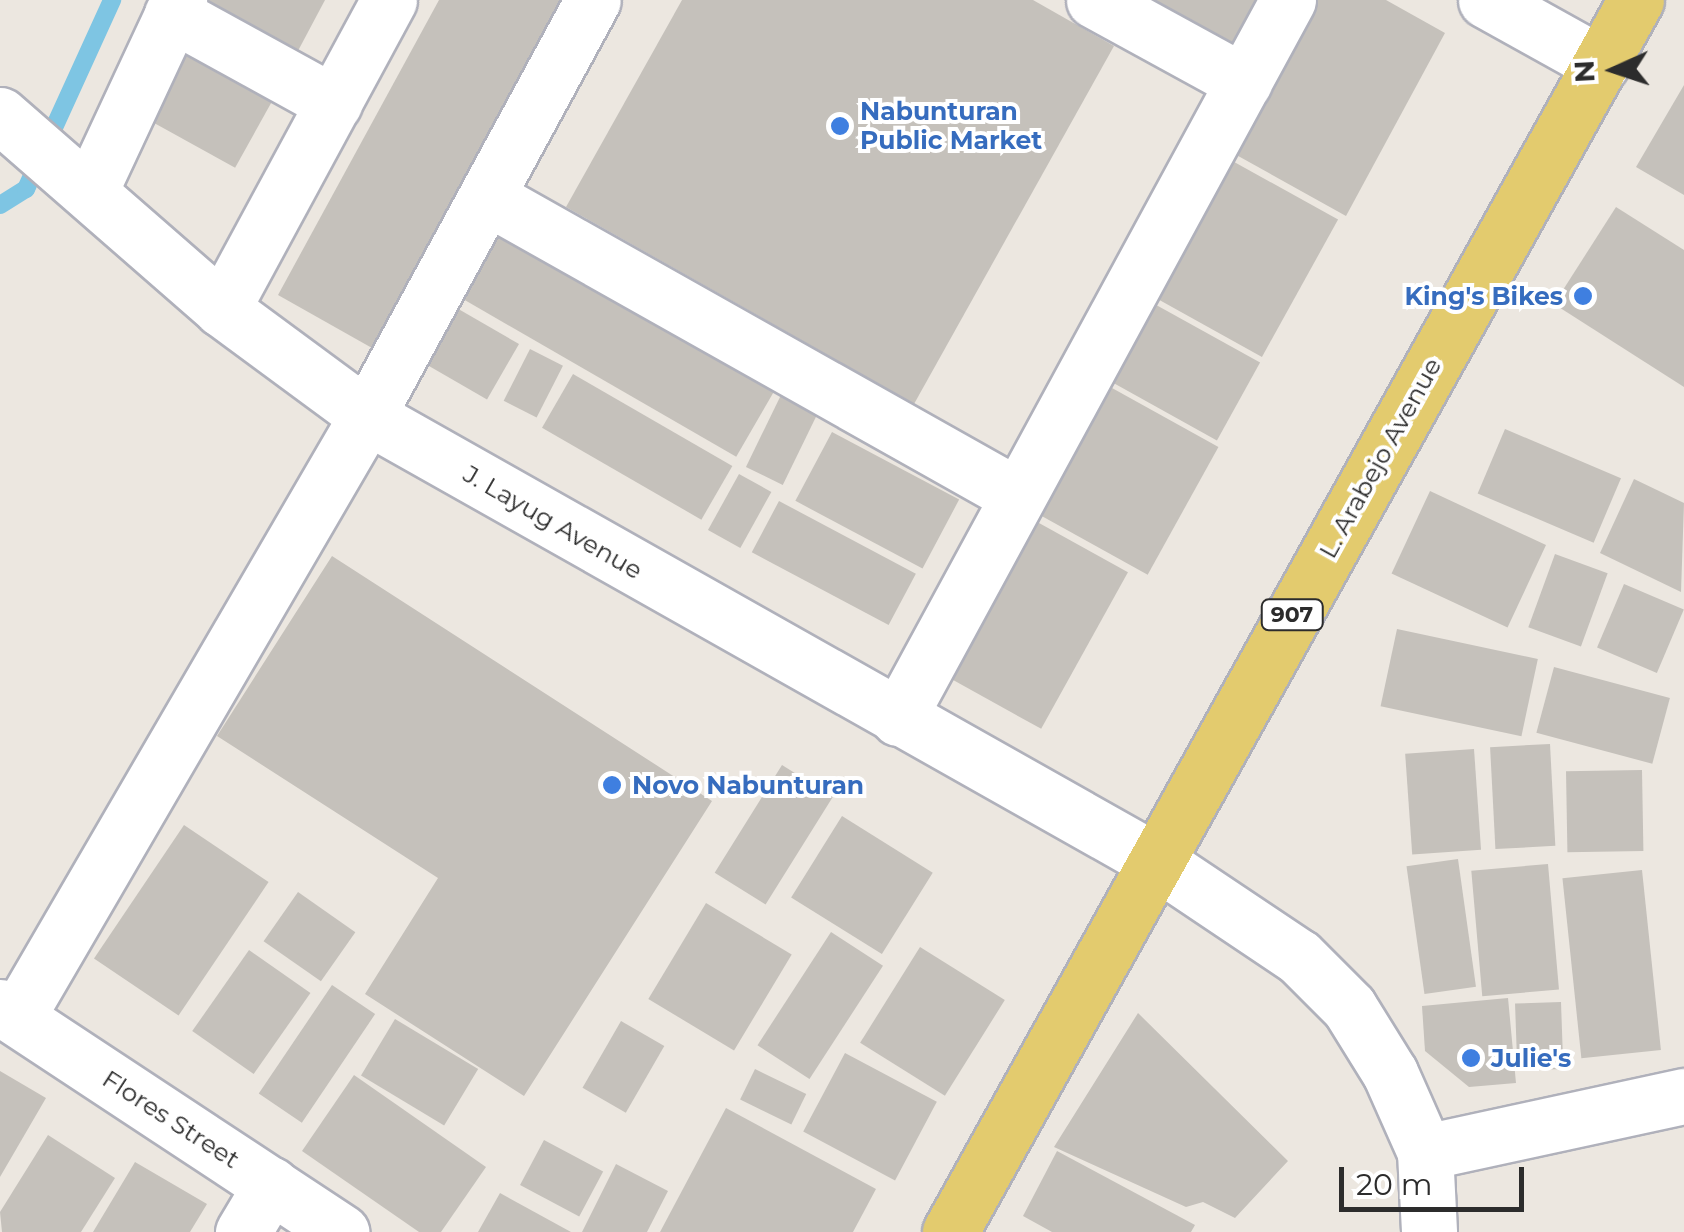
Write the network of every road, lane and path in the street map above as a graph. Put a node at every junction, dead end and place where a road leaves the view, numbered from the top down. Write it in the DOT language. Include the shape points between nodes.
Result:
graph roads {
  1 [pos="389,0"];
  2 [pos="593,0"];
  3 [pos="1094,0"];
  4 [pos="1288,0"];
  5 [pos="1486,0"];
  6 [pos="1636,0"];
  7 [pos="175,7"];
  8 [pos="1601,64"];
  9 [pos="1244,82"];
  10 [pos="334,103"];
  11 [pos="5,119"];
  12 [pos="82,184"];
  13 [pos="486,197"];
  14 [pos="222,309"];
  15 [pos="367,416"];
  16 [pos="1018,496"];
  17 [pos="898,718"];
  18 [pos="1154,860"];
  19 [pos="8,1012"];
  20 [pos="1684,1096"];
  21 [pos="1425,1152"];
  22 [pos="270,1185"];
  23 [pos="243,1232"];
  24 [pos="341,1232"];
  25 [pos="950,1232"];
  26 [pos="1428,1232"];
  1 -- 10 [label="street"];
  2 -- 13 [label="street"];
  3 -- 9 [label="street"];
  4 -- 9 [label="street"];
  5 -- 8 [label="street"];
  6 -- 8 [label="main road, L. Arabejo Avenue / 907"];
  7 -- 10 [label="street"];
  7 -- 12 [label="street"];
  8 -- 18 [label="main road, L. Arabejo Avenue / 907"];
  9 -- 16 [label="street"];
  10 -- 14 [label="street"];
  11 -- 12 [label="street, J. Layug Avenue"];
  12 -- 14 [label="street, J. Layug Avenue"];
  13 -- 15 [label="street"];
  13 -- 16 [label="street"];
  14 -- 15 [label="street, J. Layug Avenue"];
  15 -- 17 [label="street, J. Layug Avenue"];
  15 -- 19 [label="street"];
  16 -- 17 [label="street"];
  17 -- 18 [label="street, J. Layug Avenue"];
  18 -- 21 [label="street, J. Layug Avenue" via="1299,957 1349,1007 1390,1073"];
  18 -- 25 [label="main road, L. Arabejo Avenue / 907"];
  19 -- 22 [label="street, Flores Street"];
  20 -- 21 [label="street"];
  21 -- 26 [label="street"];
  22 -- 23 [label="street"];
  22 -- 24 [label="street, Flores Street"];
}
